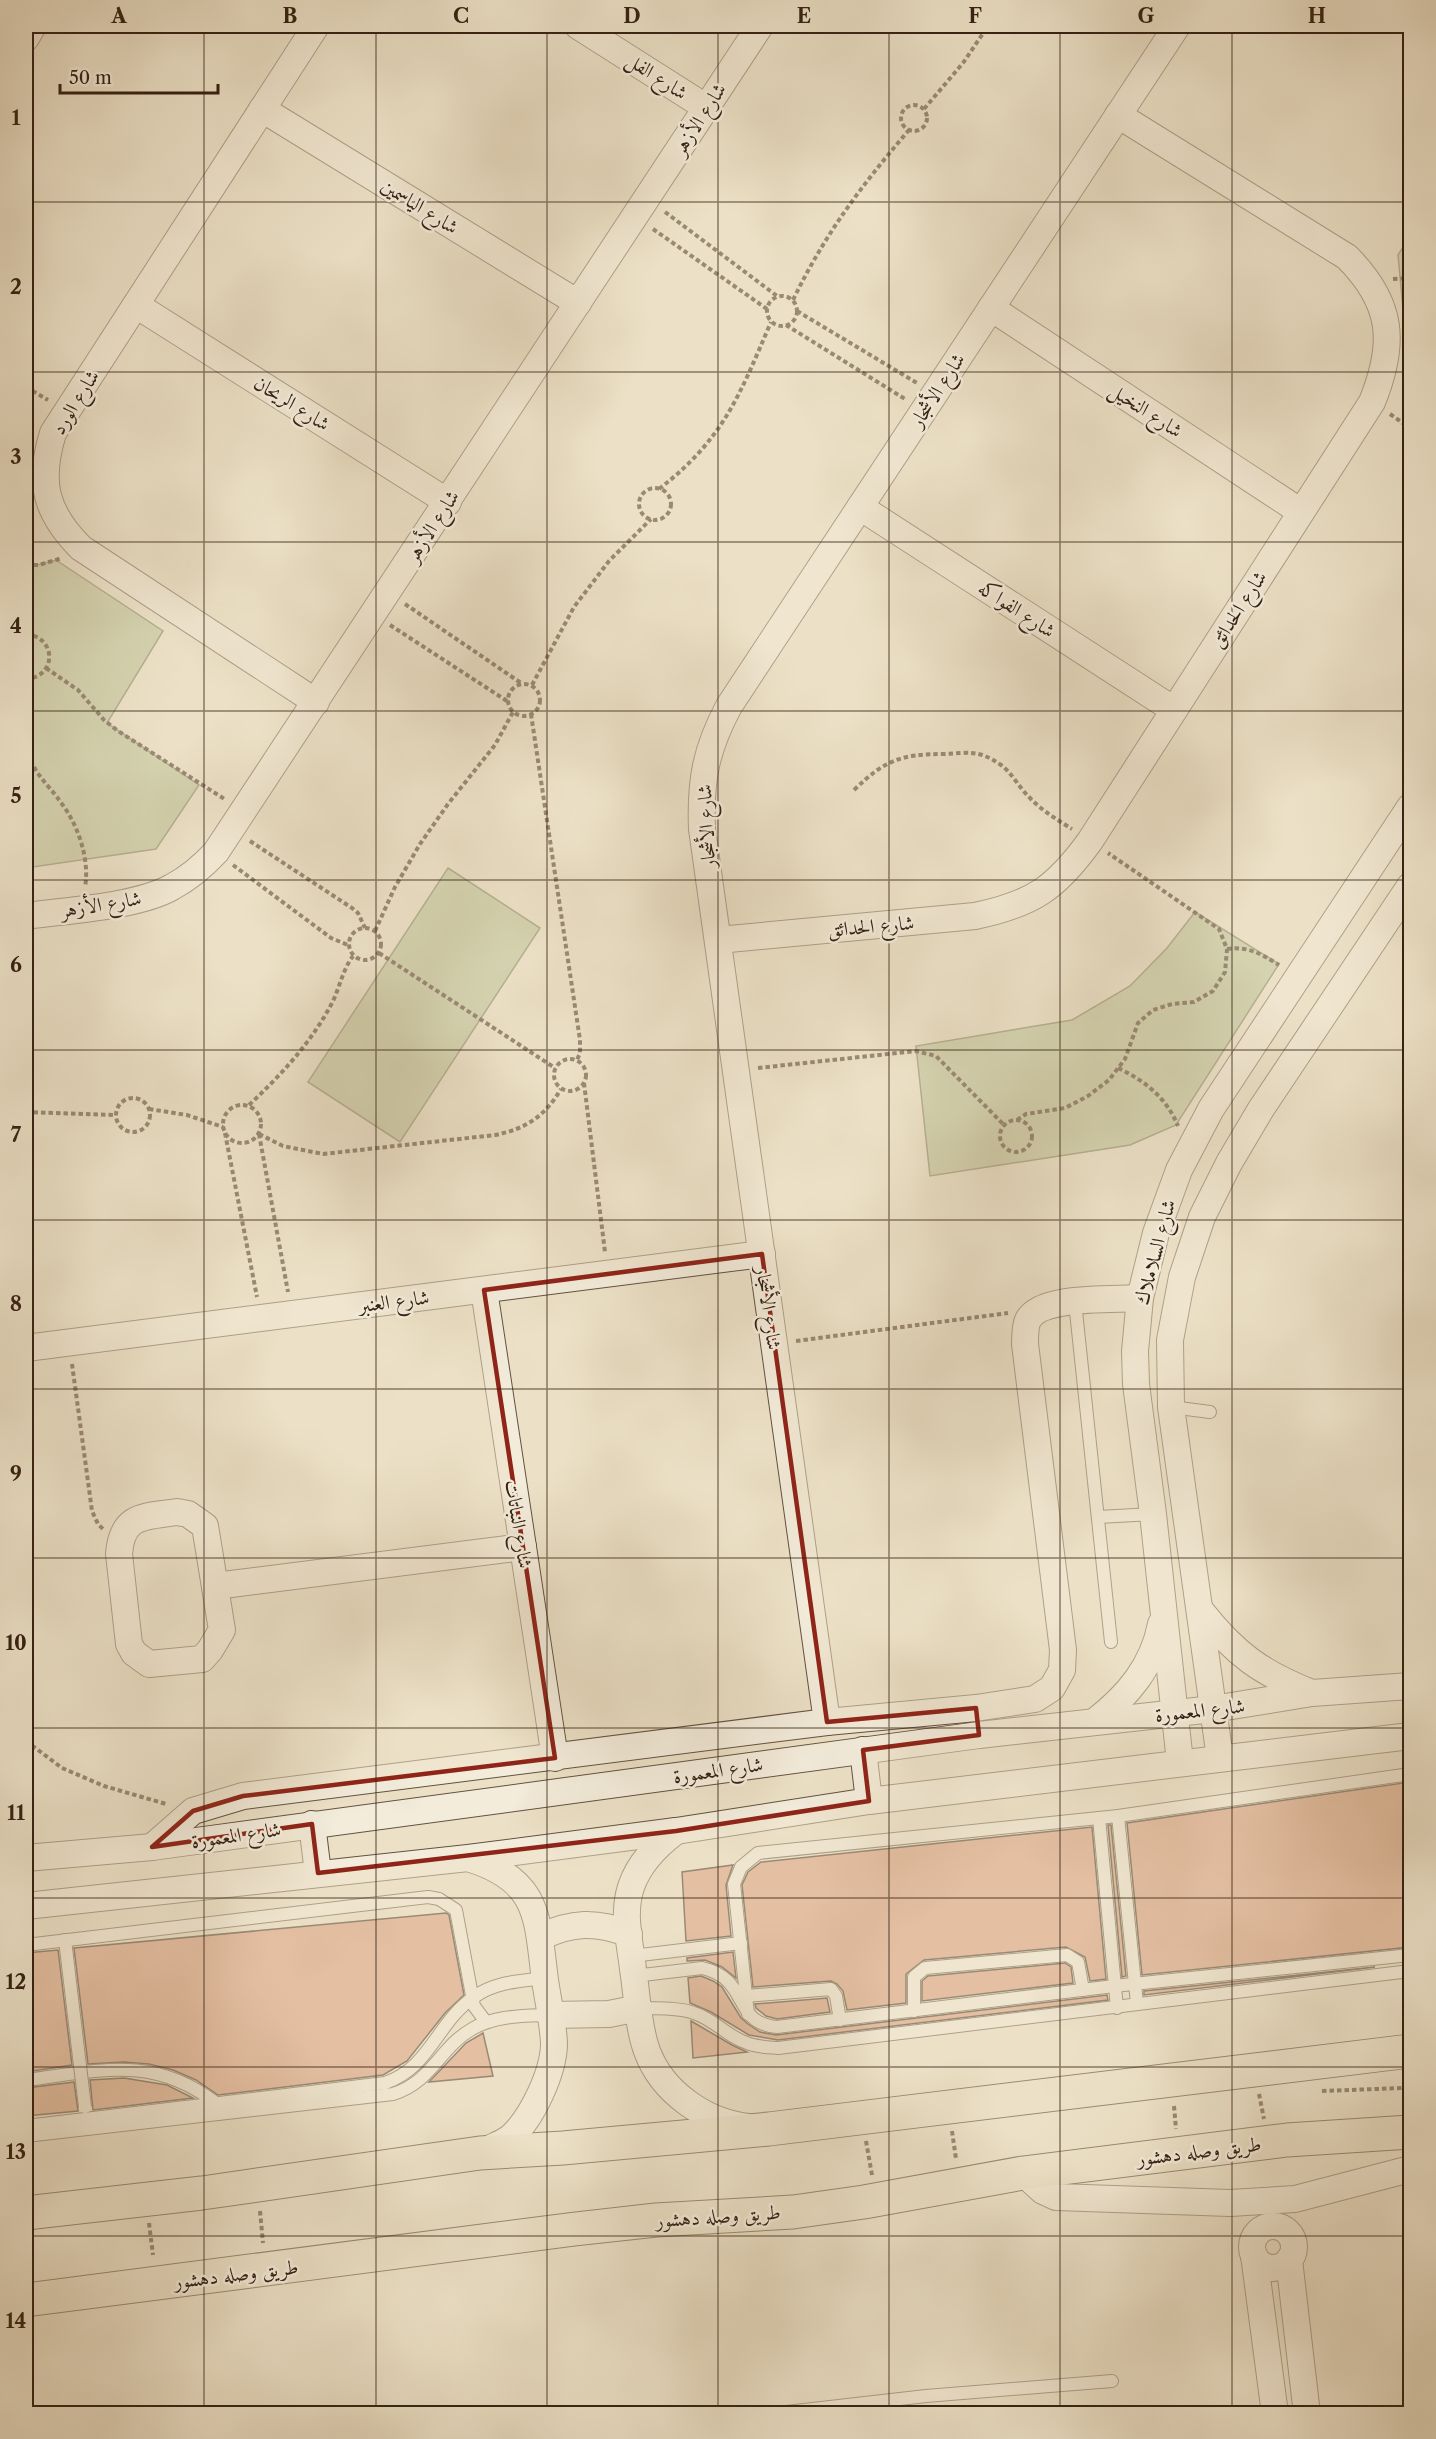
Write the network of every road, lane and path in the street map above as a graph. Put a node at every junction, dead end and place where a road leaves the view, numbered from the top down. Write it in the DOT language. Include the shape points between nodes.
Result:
graph roads {
  1 [pos="33,26"];
  2 [pos="316,26"];
  3 [pos="578,26"];
  4 [pos="760,26"];
  5 [pos="988,26"];
  6 [pos="1177,26"];
  7 [pos="26,38"];
  8 [pos="706,108"];
  9 [pos="262,109"];
  10 [pos="924,109"];
  11 [pos="1118,115"];
  12 [pos="909,130"];
  13 [pos="641,207"];
  14 [pos="777,296"];
  15 [pos="793,300"];
  16 [pos="578,303"];
  17 [pos="136,305"];
  18 [pos="991,308"];
  19 [pos="767,309"];
  20 [pos="797,311"];
  21 [pos="771,322"];
  22 [pos="786,325"];
  23 [pos="929,402"];
  24 [pos="659,489"];
  25 [pos="448,502"];
  26 [pos="860,507"];
  27 [pos="1301,512"];
  28 [pos="651,519"];
  29 [pos="81,548"];
  30 [pos="26,566"];
  31 [pos="389,592"];
  32 [pos="374,615"];
  33 [pos="26,634"];
  34 [pos="46,668"];
  35 [pos="26,679"];
  36 [pos="521,683"];
  37 [pos="532,685"];
  38 [pos="507,701"];
  39 [pos="316,702"];
  40 [pos="1174,710"];
  41 [pos="513,712"];
  42 [pos="531,714"];
  43 [pos="26,746"];
  44 [pos="29,757"];
  45 [pos="26,764"];
  46 [pos="854,790"];
  47 [pos="1410,807"];
  48 [pos="239,821"];
  49 [pos="1090,841"];
  50 [pos="216,852"];
  51 [pos="1410,886"];
  52 [pos="81,908"];
  53 [pos="26,916"];
  54 [pos="365,928"];
  55 [pos="375,931"];
  56 [pos="718,940"];
  57 [pos="348,945"];
  58 [pos="1227,949"];
  59 [pos="379,953"];
  60 [pos="353,956"];
  61 [pos="1297,978"];
  62 [pos="577,1060"];
  63 [pos="555,1068"];
  64 [pos="1118,1068"];
  65 [pos="736,1070"];
  66 [pos="584,1083"];
  67 [pos="561,1089"];
  68 [pos="249,1105"];
  69 [pos="149,1109"];
  70 [pos="26,1112"];
  71 [pos="116,1115"];
  72 [pos="1017,1120"];
  73 [pos="1005,1125"];
  74 [pos="223,1127"];
  75 [pos="225,1133"];
  76 [pos="259,1134"];
  77 [pos="1184,1159"];
  78 [pos="762,1254"];
  79 [pos="608,1274"];
  80 [pos="484,1290"];
  81 [pos="1140,1298"];
  82 [pos="1075,1302"];
  83 [pos="1037,1310"];
  84 [pos="291,1314"];
  85 [pos="261,1318"];
  86 [pos="69,1342"];
  87 [pos="774,1343"];
  88 [pos="26,1348"];
  89 [pos="1171,1407"];
  90 [pos="1210,1412"];
  91 [pos="1153,1514"];
  92 [pos="1098,1517"];
  93 [pos="120,1540"];
  94 [pos="523,1547"];
  95 [pos="1197,1585"];
  96 [pos="215,1586"];
  97 [pos="1163,1603"];
  98 [pos="1201,1610"];
  99 [pos="1111,1642"];
  100 [pos="1410,1686"];
  101 [pos="1312,1693"];
  102 [pos="976,1708"];
  103 [pos="1213,1709"];
  104 [pos="1174,1712"];
  105 [pos="827,1722"];
  106 [pos="1094,1722"];
  107 [pos="979,1735"];
  108 [pos="1410,1736"];
  109 [pos="26,1741"];
  110 [pos="863,1750"];
  111 [pos="555,1758"];
  112 [pos="1220,1758"];
  113 [pos="1180,1762"];
  114 [pos="1410,1774"];
  115 [pos="869,1801"];
  116 [pos="193,1811"];
  117 [pos="1118,1816"];
  118 [pos="1099,1818"];
  119 [pos="312,1824"];
  120 [pos="676,1830"];
  121 [pos="152,1846"];
  122 [pos="26,1858"];
  123 [pos="468,1858"];
  124 [pos="318,1873"];
  125 [pos="26,1906"];
  126 [pos="541,1937"];
  127 [pos="65,1940"];
  128 [pos="741,1942"];
  129 [pos="26,1945"];
  130 [pos="632,1955"];
  131 [pos="1410,1955"];
  132 [pos="1410,1971"];
  133 [pos="545,1978"];
  134 [pos="1136,1984"];
  135 [pos="1114,1986"];
  136 [pos="1083,1990"];
  137 [pos="746,1996"];
  138 [pos="472,1998"];
  139 [pos="1137,2004"];
  140 [pos="639,2008"];
  141 [pos="1117,2008"];
  142 [pos="914,2011"];
  143 [pos="748,2014"];
  144 [pos="550,2015"];
  145 [pos="840,2020"];
  146 [pos="486,2022"];
  147 [pos="1410,2051"];
  148 [pos="26,2080"];
  149 [pos="1259,2093"];
  150 [pos="1174,2103"];
  151 [pos="217,2109"];
  152 [pos="86,2118"];
  153 [pos="1265,2125"];
  154 [pos="26,2126"];
  155 [pos="952,2128"];
  156 [pos="770,2129"];
  157 [pos="1410,2132"];
  158 [pos="1177,2135"];
  159 [pos="26,2136"];
  160 [pos="865,2138"];
  161 [pos="480,2153"];
  162 [pos="956,2163"];
  163 [pos="1410,2169"];
  164 [pos="1023,2173"];
  165 [pos="872,2179"];
  166 [pos="1295,2199"];
  167 [pos="1230,2203"];
  168 [pos="260,2208"];
  169 [pos="26,2213"];
  170 [pos="149,2218"];
  171 [pos="1287,2231"];
  172 [pos="263,2243"];
  173 [pos="1253,2248"];
  174 [pos="153,2255"];
  175 [pos="1289,2260"];
  176 [pos="26,2300"];
  177 [pos="1112,2381"];
  178 [pos="769,2414"];
  179 [pos="1275,2414"];
  180 [pos="1307,2414"];
  1 -- 7 [label="street"];
  2 -- 9 [label="street, شارع الورد"];
  3 -- 8 [label="street, شارع الفل"];
  4 -- 8 [label="street, شارع الأزهر"];
  5 -- 10 [label="path"];
  6 -- 11 [label="street, شارع الأشجار"];
  8 -- 13 [label="street, شارع الأزهر"];
  9 -- 16 [label="street, شارع الياسمين"];
  9 -- 17 [label="street, شارع الورد"];
  10 -- 12 [label="path" via="927,118 923,128"];
  10 -- 12 [label="path" via="915,105 905,108 901,118"];
  11 -- 18 [label="street, شارع الأشجار"];
  11 -- 27 [label="street, شارع الحدائق" via="1347,257 1365,275 1378,298 1386,322 1384,374 1372,402"];
  12 -- 15 [label="path" via="831,229"];
  13 -- 14 [label="path"];
  13 -- 16 [label="street, شارع الأزهر"];
  13 -- 19 [label="path"];
  14 -- 15 [label="path"];
  14 -- 19 [label="path"];
  15 -- 20 [label="path"];
  16 -- 25 [label="street, شارع الأزهر"];
  17 -- 25 [label="street, شارع الريحان"];
  17 -- 29 [label="street, شارع الورد" via="53,433 45,458 44,483 51,508 63,530"];
  18 -- 23 [label="street, شارع الأشجار"];
  18 -- 27 [label="street, شارع النخيل"];
  19 -- 21 [label="path"];
  20 -- 22 [label="path"];
  20 -- 23 [label="path"];
  21 -- 22 [label="path"];
  21 -- 24 [label="path" via="747,380 718,432 681,472"];
  22 -- 23 [label="path"];
  23 -- 26 [label="street, شارع الأشجار"];
  24 -- 28 [label="path" via="668,496 670,508 663,518"];
  24 -- 28 [label="path" via="647,490 639,500 641,512"];
  25 -- 31 [label="street, شارع الأزهر"];
  26 -- 40 [label="street, شارع الفواكه"];
  26 -- 56 [label="street, شارع الأشجار" via="714,734 704,765 700,797"];
  27 -- 40 [label="street, شارع الحدائق"];
  28 -- 37 [label="path" via="609,561 574,607"];
  29 -- 30 [label="path" via="56,560"];
  29 -- 39 [label="street, شارع الورد"];
  31 -- 32 [label="street, شارع الأزهر"];
  31 -- 36 [label="path"];
  32 -- 38 [label="path"];
  32 -- 39 [label="street, شارع الأزهر"];
  33 -- 34 [label="path" via="46,644"];
  34 -- 35 [label="path"];
  34 -- 48 [label="path" via="78,690 104,720"];
  36 -- 37 [label="path"];
  36 -- 38 [label="path" via="513,687"];
  37 -- 42 [label="path" via="540,696 537,710"];
  38 -- 41 [label="path"];
  39 -- 48 [label="street, شارع الأزهر"];
  40 -- 49 [label="street, شارع الحدائق"];
  41 -- 42 [label="path"];
  41 -- 55 [label="path" via="495,746 420,844"];
  42 -- 62 [label="path" via="580,1040"];
  43 -- 44 [label="path"];
  44 -- 45 [label="path"];
  44 -- 52 [label="path" via="37,775 69,814 84,855 86,881"];
  46 -- 49 [label="path" via="873,772 896,759 921,753 967,752 986,756 1003,767 1042,809"];
  47 -- 61 [label="street, شارع السلاملاك"];
  48 -- 50 [label="street, شارع الأزهر"];
  48 -- 54 [label="path" via="358,913"];
  49 -- 56 [label="street, شارع الحدائق" via="1069,870 1042,893 1010,908 975,916"];
  49 -- 58 [label="path" via="1219,929"];
  50 -- 52 [label="street, شارع الأزهر" via="172,888 144,899"];
  50 -- 57 [label="path" via="322,932"];
  51 -- 89 [label="street, شارع السلاملاك" via="1260,1109 1202,1217 1182,1277 1170,1340"];
  52 -- 53 [label="street, شارع الأزهر"];
  54 -- 55 [label="path"];
  54 -- 57 [label="path" via="353,932"];
  55 -- 59 [label="path" via="381,941"];
  56 -- 65 [label="street, شارع الأشجار"];
  57 -- 60 [label="path"];
  58 -- 61 [label="path" via="1252,950"];
  58 -- 64 [label="path" via="1225,972 1213,991 1194,1002 1153,1010 1138,1023"];
  59 -- 60 [label="path" via="362,961"];
  59 -- 63 [label="path"];
  60 -- 68 [label="path" via="333,1001 310,1038 288,1067"];
  61 -- 77 [label="street, شارع السلاملاك" via="1211,1109"];
  62 -- 63 [label="path" via="564,1059"];
  62 -- 66 [label="path" via="585,1068"];
  63 -- 67 [label="path" via="554,1079"];
  64 -- 72 [label="path" via="1088,1096 1065,1108 1026,1114"];
  64 -- 77 [label="path" via="1158,1093 1172,1112 1181,1135"];
  65 -- 73 [label="path" via="927,1052 936,1056"];
  65 -- 78 [label="street, شارع الأشجار"];
  66 -- 67 [label="path" via="574,1090"];
  66 -- 79 [label="path"];
  67 -- 76 [label="path" via="552,1104 527,1125 495,1135 323,1154 283,1146"];
  68 -- 74 [label="path" via="230,1109"];
  68 -- 76 [label="path" via="261,1118"];
  69 -- 71 [label="path" via="140,1099 126,1099"];
  69 -- 71 [label="path" via="149,1121 136,1132 124,1130"];
  69 -- 74 [label="path" via="187,1115"];
  70 -- 71 [label="path"];
  72 -- 73 [label="path"];
  72 -- 73 [label="path" via="1024,1122 1032,1134 1031,1142 1021,1151 1007,1150 1002,1144"];
  74 -- 75 [label="path"];
  75 -- 76 [label="path" via="245,1143"];
  75 -- 85 [label="path"];
  76 -- 84 [label="path"];
  77 -- 81 [label="street, شارع السلاملاك" via="1156,1233"];
  78 -- 79 [label="street, شارع العنبر"];
  78 -- 87 [label="street, شارع الأشجار"];
  79 -- 80 [label="street, شارع العنبر"];
  80 -- 84 [label="street, شارع العنبر"];
  80 -- 94 [label="street, شارع النباتات"];
  81 -- 82 [label="street"];
  81 -- 91 [label="street, شارع السلاملاك" via="1136,1384"];
  82 -- 83 [label="street"];
  82 -- 92 [label="lane"];
  83 -- 87 [label="path"];
  83 -- 102 [label="street" via="1028,1321 1024,1344 1064,1650 1062,1670 1052,1688 1035,1699"];
  84 -- 85 [label="street, شارع العنبر"];
  85 -- 86 [label="street, شارع العنبر"];
  86 -- 88 [label="street, شارع العنبر"];
  86 -- 93 [label="path" via="92,1511 107,1534"];
  87 -- 105 [label="street, شارع الأشجار"];
  89 -- 90 [label="lane"];
  89 -- 95 [label="street, شارع السلاملاك"];
  91 -- 92 [label="lane"];
  91 -- 97 [label="street, شارع السلاملاك"];
  92 -- 99 [label="lane"];
  93 -- 96 [label="street" via="135,1519 177,1512 188,1514 205,1526"];
  93 -- 96 [label="street" via="118,1554 129,1644 149,1664 202,1659 210,1650 222,1630"];
  94 -- 96 [label="street"];
  94 -- 111 [label="street, شارع النباتات"];
  95 -- 97 [label="street"];
  95 -- 98 [label="street, شارع السلاملاك"];
  97 -- 104 [label="street, شارع السلاملاك"];
  97 -- 106 [label="street" via="1158,1638 1148,1663 1134,1686"];
  98 -- 101 [label="street" via="1249,1662"];
  98 -- 103 [label="street, شارع السلاملاك"];
  100 -- 101 [label="street, شارع المعمورة"];
  101 -- 103 [label="street, شارع المعمورة"];
  102 -- 105 [label="street"];
  102 -- 107 [label="street"];
  103 -- 104 [label="street, شارع المعمورة"];
  103 -- 112 [label="street, شارع السلاملاك"];
  104 -- 106 [label="street, شارع المعمورة"];
  104 -- 113 [label="street, شارع السلاملاك"];
  105 -- 111 [label="street"];
  106 -- 107 [label="street, شارع المعمورة"];
  107 -- 110 [label="street, شارع المعمورة"];
  108 -- 112 [label="street"];
  109 -- 116 [label="path" via="62,1767 104,1786"];
  110 -- 115 [label="street"];
  110 -- 119 [label="street, شارع المعمورة"];
  111 -- 116 [label="street" via="243,1796"];
  112 -- 113 [label="street"];
  113 -- 115 [label="street"];
  114 -- 117 [label="lane"];
  115 -- 120 [label="street"];
  116 -- 121 [label="street"];
  117 -- 118 [label="lane"];
  117 -- 134 [label="lane"];
  118 -- 128 [label="lane" via="758,1853 741,1867 734,1884"];
  118 -- 135 [label="lane"];
  119 -- 121 [label="street, شارع المعمورة"];
  119 -- 124 [label="street"];
  120 -- 123 [label="street"];
  120 -- 130 [label="street" via="656,1846 634,1880 626,1911"];
  121 -- 122 [label="street, شارع المعمورة"];
  123 -- 124 [label="street"];
  123 -- 126 [label="street" via="495,1866 519,1884 534,1908"];
  124 -- 125 [label="street"];
  126 -- 130 [label="street" via="585,1924 612,1927"];
  126 -- 133 [label="street"];
  127 -- 129 [label="lane"];
  127 -- 138 [label="lane" via="428,1897 440,1899 456,1910"];
  127 -- 152 [label="lane, bridge"];
  128 -- 130 [label="lane"];
  128 -- 137 [label="lane"];
  130 -- 140 [label="street"];
  130 -- 143 [label="lane" via="712,1970 729,1981"];
  131 -- 134 [label="lane"];
  132 -- 139 [label="lane"];
  133 -- 138 [label="lane" via="505,1983"];
  133 -- 144 [label="street"];
  134 -- 135 [label="lane"];
  134 -- 139 [label="lane"];
  135 -- 136 [label="lane"];
  135 -- 141 [label="lane"];
  136 -- 142 [label="lane"];
  136 -- 142 [label="lane" via="1078,1962 1067,1955 925,1968 914,1977"];
  137 -- 143 [label="lane"];
  137 -- 145 [label="lane" via="831,1989"];
  138 -- 146 [label="lane"];
  138 -- 151 [label="lane" via="417,2065 397,2079"];
  139 -- 141 [label="lane"];
  140 -- 141 [label="lane" via="693,2012 741,2041 778,2048"];
  140 -- 144 [label="street" via="609,2014"];
  140 -- 156 [label="street" via="646,2050 661,2077 682,2100 739,2126"];
  142 -- 145 [label="lane"];
  143 -- 145 [label="lane" via="761,2024 777,2027"];
  144 -- 146 [label="lane"];
  144 -- 161 [label="street" via="554,2045 547,2079 532,2110 510,2137"];
  146 -- 151 [label="lane" via="471,2029 423,2078 403,2091 383,2096"];
  147 -- 156 [label="main road"];
  148 -- 151 [label="lane" via="134,2069 152,2071 202,2092"];
  149 -- 153 [label="path"];
  150 -- 158 [label="path"];
  151 -- 152 [label="lane"];
  152 -- 154 [label="lane"];
  152 -- 159 [label="lane"];
  155 -- 162 [label="path"];
  156 -- 161 [label="main road"];
  157 -- 164 [label="main road, طريق وصله دهشور" via="1287,2140"];
  160 -- 165 [label="path"];
  161 -- 169 [label="main road" via="202,2193"];
  163 -- 166 [label="street"];
  164 -- 167 [label="street" via="1043,2192 1056,2197"];
  164 -- 176 [label="main road, طريق وصله دهشور" via="793,2212 575,2229"];
  166 -- 167 [label="street"];
  166 -- 171 [label="street"];
  167 -- 173 [label="street"];
  168 -- 172 [label="path"];
  170 -- 174 [label="path"];
  171 -- 173 [label="street" via="1278,2226 1267,2227 1258,2232"];
  171 -- 175 [label="street" via="1293,2251"];
  173 -- 175 [label="street" via="1260,2264 1270,2268"];
  173 -- 179 [label="street"];
  175 -- 180 [label="street"];
  177 -- 178 [label="lane"];
}
